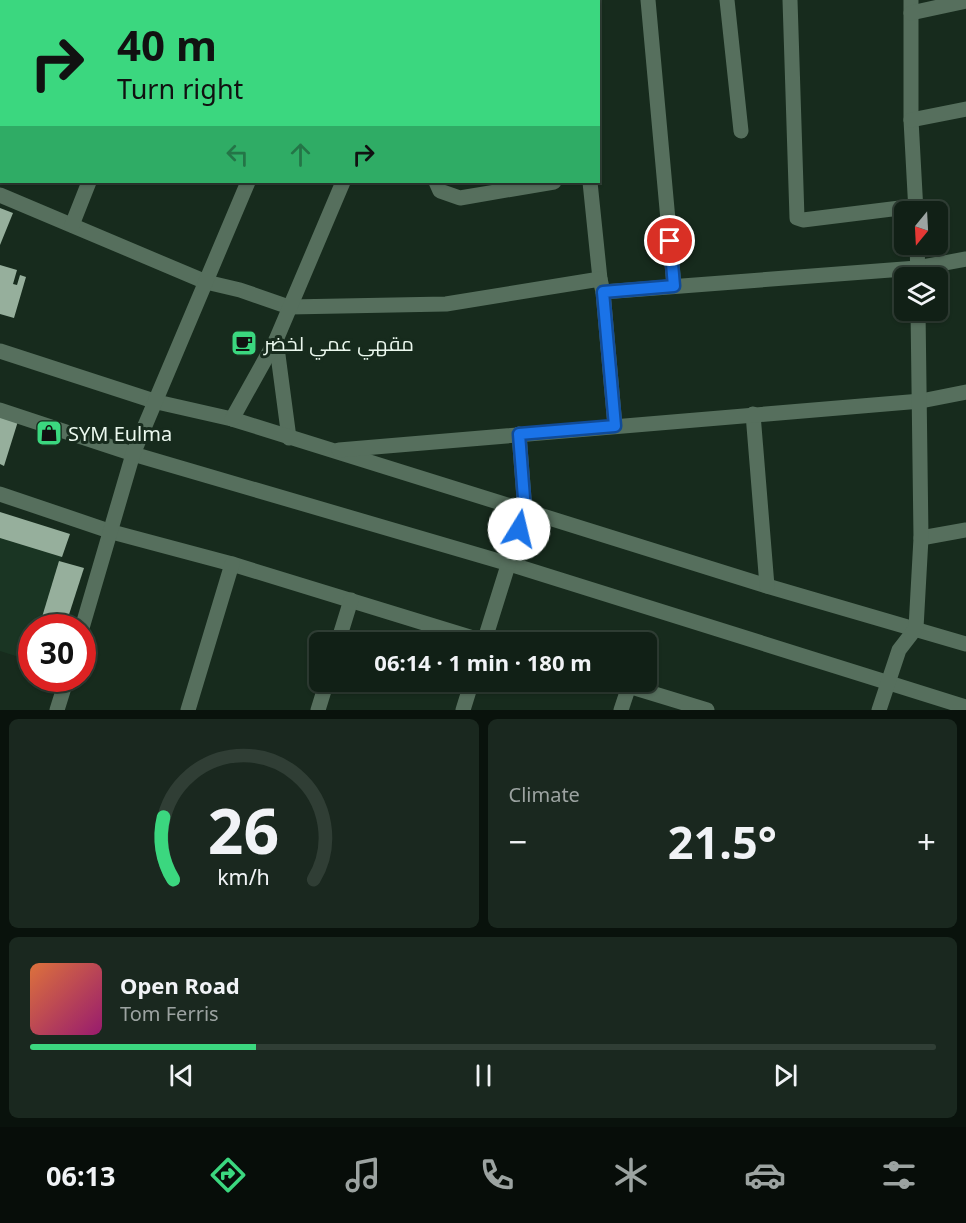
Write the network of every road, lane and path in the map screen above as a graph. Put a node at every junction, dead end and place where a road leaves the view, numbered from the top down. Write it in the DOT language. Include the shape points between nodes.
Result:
graph roads {
  1 [pos="648,0"];
  2 [pos="727,0"];
  3 [pos="790,0"];
  4 [pos="966,1"];
  5 [pos="911,6"];
  6 [pos="966,110"];
  7 [pos="911,120"];
  8 [pos="741,130"];
  9 [pos="89,183"];
  10 [pos="248,183"];
  11 [pos="343,183"];
  12 [pos="436,183"];
  13 [pos="548,183"];
  14 [pos="590,183"];
  15 [pos="0,195"];
  16 [pos="916,201"];
  17 [pos="894,211"];
  18 [pos="72,225"];
  19 [pos="966,259"];
  20 [pos="939,267"];
  21 [pos="894,274"];
  22 [pos="206,282"];
  23 [pos="602,286"];
  24 [pos="674,286"];
  25 [pos="289,307"];
  26 [pos="918,321"];
  27 [pos="276,340"];
  28 [pos="0,351"];
  29 [pos="966,392"];
  30 [pos="921,401"];
  31 [pos="157,402"];
  32 [pos="0,410"];
  33 [pos="753,414"];
  34 [pos="232,419"];
  35 [pos="615,426"];
  36 [pos="519,434"];
  37 [pos="289,438"];
  38 [pos="329,450"];
  39 [pos="133,454"];
  40 [pos="0,494"];
  41 [pos="525,511"];
  42 [pos="966,530"];
  43 [pos="112,532"];
  44 [pos="921,538"];
  45 [pos="232,564"];
  46 [pos="509,564"];
  47 [pos="767,586"];
  48 [pos="351,600"];
  49 [pos="86,614"];
  50 [pos="916,628"];
  51 [pos="341,632"];
  52 [pos="452,632"];
  53 [pos="487,632"];
  54 [pos="966,644"];
  55 [pos="889,683"];
  56 [pos="63,692"];
  57 [pos="324,692"];
  58 [pos="469,692"];
  59 [pos="627,692"];
  60 [pos="648,692"];
  61 [pos="966,707"];
  62 [pos="57,710"];
  63 [pos="188,710"];
  64 [pos="318,710"];
  65 [pos="463,710"];
  66 [pos="621,710"];
  67 [pos="707,710"];
  68 [pos="879,710"];
  1 -- 24 [label="street"];
  2 -- 8 [label="street"];
  3 -- 17 [label="street" via="797,218"];
  4 -- 5 [label="street"];
  5 -- 7 [label="street"];
  6 -- 7 [label="street"];
  7 -- 16 [label="street"];
  9 -- 18 [label="street"];
  10 -- 22 [label="street"];
  11 -- 25 [label="street"];
  12 -- 13 [label="street" via="440,191 459,198"];
  14 -- 23 [label="street"];
  15 -- 18 [label="street"];
  18 -- 22 [label="street"];
  19 -- 20 [label="street"];
  21 -- 24 [label="street"];
  22 -- 25 [label="street"];
  22 -- 31 [label="street"];
  23 -- 24 [label="street"];
  23 -- 25 [label="street" via="446,304"];
  23 -- 35 [label="street"];
  25 -- 27 [label="street"];
  26 -- 30 [label="street"];
  27 -- 34 [label="street"];
  27 -- 37 [label="street"];
  28 -- 31 [label="street"];
  29 -- 30 [label="street"];
  30 -- 33 [label="street"];
  30 -- 44 [label="street"];
  31 -- 34 [label="street"];
  31 -- 39 [label="street"];
  32 -- 39 [label="street"];
  33 -- 35 [label="street"];
  33 -- 47 [label="street"];
  34 -- 37 [label="street"];
  35 -- 36 [label="street"];
  36 -- 38 [label="street"];
  36 -- 41 [label="street"];
  37 -- 38 [label="street"];
  38 -- 41 [label="street"];
  39 -- 43 [label="street"];
  39 -- 46 [label="street"];
  40 -- 43 [label="street"];
  41 -- 46 [label="street"];
  41 -- 47 [label="street"];
  42 -- 44 [label="street"];
  43 -- 45 [label="street"];
  43 -- 49 [label="street"];
  44 -- 50 [label="street"];
  45 -- 48 [label="street"];
  45 -- 63 [label="street"];
  46 -- 53 [label="street"];
  46 -- 55 [label="street"];
  47 -- 50 [label="street"];
  48 -- 51 [label="street"];
  48 -- 52 [label="street"];
  50 -- 54 [label="street"];
  50 -- 55 [label="street" via="899,650"];
  55 -- 61 [label="street"];
  55 -- 68 [label="street"];
  56 -- 62 [label="street"];
  57 -- 64 [label="street"];
  58 -- 65 [label="street"];
  59 -- 66 [label="street"];
  60 -- 67 [label="street"];
}
